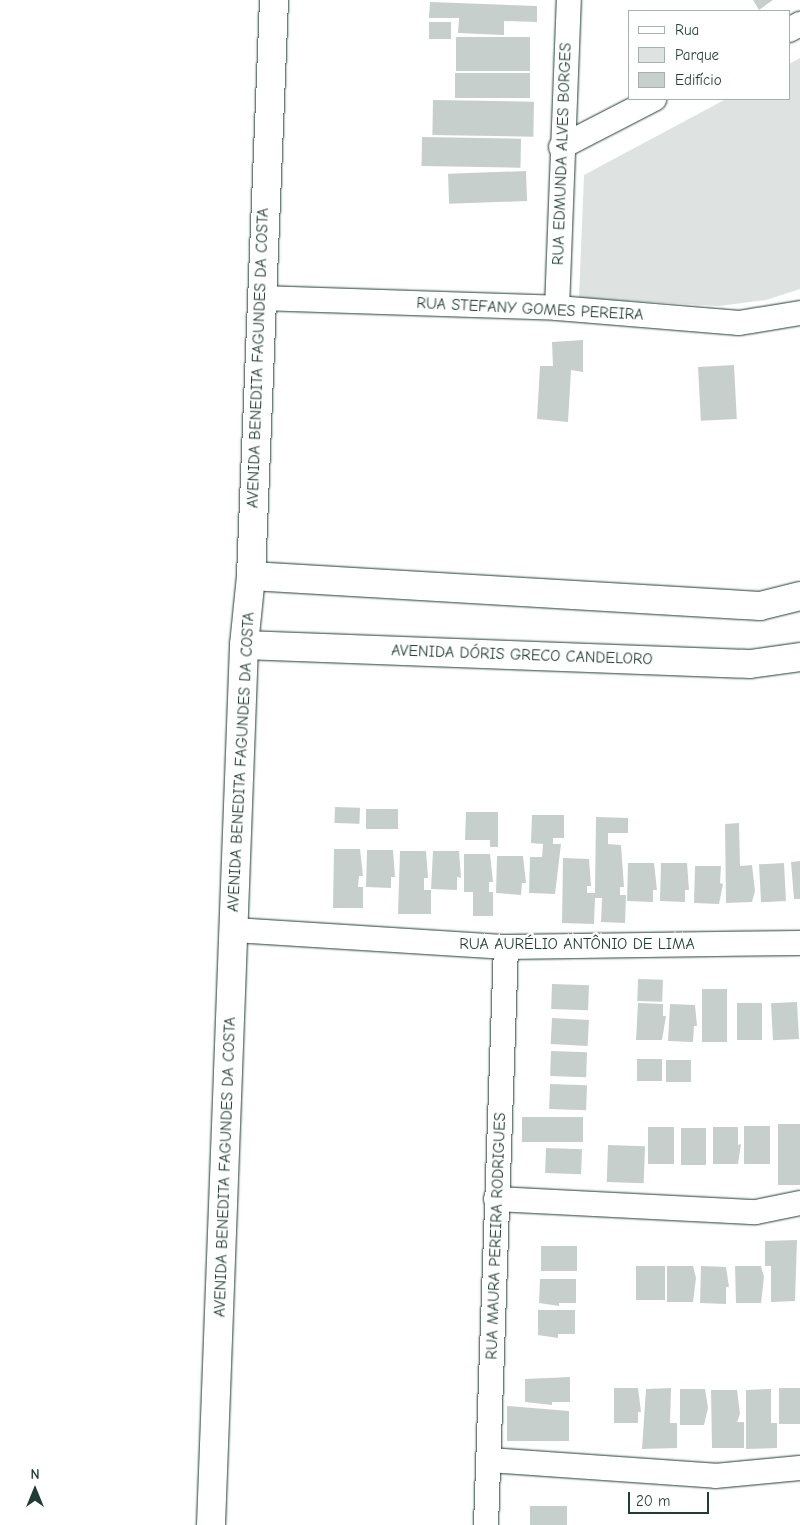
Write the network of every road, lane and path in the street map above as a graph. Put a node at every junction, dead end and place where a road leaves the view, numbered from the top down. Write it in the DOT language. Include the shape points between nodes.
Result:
graph roads {
  1 [pos="274,0"];
  2 [pos="569,0"];
  3 [pos="652,100"];
  4 [pos="561,146"];
  5 [pos="260,298"];
  6 [pos="557,308"];
  7 [pos="800,313"];
  8 [pos="251,576"];
  9 [pos="800,596"];
  10 [pos="244,645"];
  11 [pos="800,657"];
  12 [pos="234,930"];
  13 [pos="800,943"];
  14 [pos="506,947"];
  15 [pos="496,1199"];
  16 [pos="800,1203"];
  17 [pos="489,1460"];
  18 [pos="800,1468"];
  19 [pos="211,1525"];
  20 [pos="486,1525"];
  1 -- 5 [label="street, AVENIDA BENEDITA FAGUNDES DA COSTA"];
  2 -- 4 [label="street, RUA EDMUNDA ALVES BORGES"];
  3 -- 4 [label="street"];
  4 -- 6 [label="street, RUA EDMUNDA ALVES BORGES"];
  5 -- 6 [label="street, RUA STEFANY GOMES PEREIRA"];
  5 -- 8 [label="street, AVENIDA BENEDITA FAGUNDES DA COSTA"];
  6 -- 7 [label="street, RUA STEFANY GOMES PEREIRA" via="739,323"];
  8 -- 9 [label="street" via="760,606"];
  8 -- 10 [label="street, AVENIDA BENEDITA FAGUNDES DA COSTA"];
  10 -- 11 [label="street, AVENIDA DÓRIS GRECO CANDELORO" via="750,664"];
  10 -- 12 [label="street, AVENIDA BENEDITA FAGUNDES DA COSTA"];
  12 -- 14 [label="street, RUA AURÉLIO ANTÔNIO DE LIMA"];
  12 -- 19 [label="street, AVENIDA BENEDITA FAGUNDES DA COSTA"];
  13 -- 14 [label="street, RUA AURÉLIO ANTÔNIO DE LIMA"];
  14 -- 15 [label="street, RUA MAURA PEREIRA RODRIGUES"];
  15 -- 16 [label="street" via="756,1212"];
  15 -- 17 [label="street, RUA MAURA PEREIRA RODRIGUES"];
  17 -- 18 [label="street" via="715,1476"];
  17 -- 20 [label="street, RUA MAURA PEREIRA RODRIGUES"];
}
